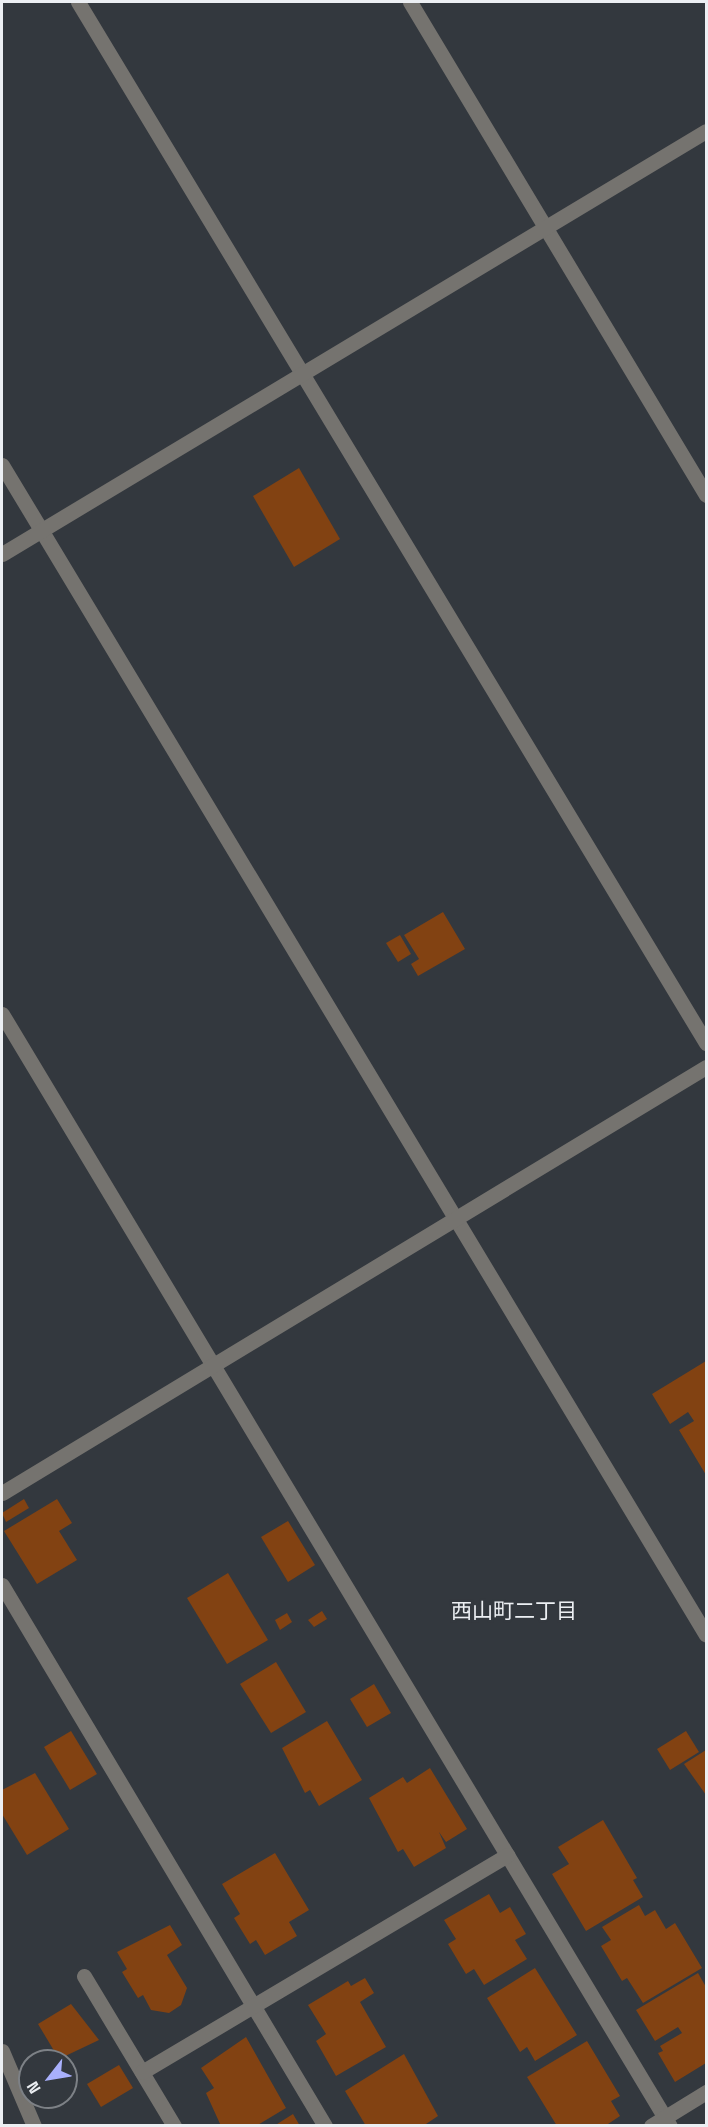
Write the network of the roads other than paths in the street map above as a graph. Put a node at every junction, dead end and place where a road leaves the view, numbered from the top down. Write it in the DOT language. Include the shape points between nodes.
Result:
graph roads {
  1 [pos="78,2"];
  2 [pos="410,2"];
  3 [pos="706,131"];
  4 [pos="547,228"];
  5 [pos="304,375"];
  6 [pos="2,465"];
  7 [pos="706,495"];
  8 [pos="41,530"];
  9 [pos="2,554"];
  10 [pos="2,1014"];
  11 [pos="706,1043"];
  12 [pos="706,1067"];
  13 [pos="456,1220"];
  14 [pos="213,1365"];
  15 [pos="2,1493"];
  16 [pos="2,1585"];
  17 [pos="706,1635"];
  18 [pos="507,1855"];
  19 [pos="84,1976"];
  20 [pos="253,2006"];
  21 [pos="2,2051"];
  22 [pos="142,2072"];
  23 [pos="706,2092"];
  24 [pos="668,2121"];
  25 [pos="32,2125"];
  26 [pos="174,2126"];
  27 [pos="325,2126"];
  28 [pos="651,2126"];
  1 -- 5 [label="street"];
  2 -- 4 [label="street"];
  3 -- 4 [label="street"];
  4 -- 5 [label="street"];
  4 -- 7 [label="street"];
  5 -- 8 [label="street"];
  5 -- 11 [label="street"];
  6 -- 8 [label="street"];
  8 -- 9 [label="street"];
  8 -- 13 [label="street"];
  10 -- 14 [label="street"];
  12 -- 13 [label="street"];
  13 -- 14 [label="street"];
  13 -- 17 [label="street"];
  14 -- 15 [label="street"];
  14 -- 18 [label="street"];
  16 -- 20 [label="street"];
  18 -- 20 [label="street"];
  18 -- 24 [label="street"];
  19 -- 22 [label="street"];
  20 -- 22 [label="street"];
  20 -- 27 [label="street"];
  21 -- 25 [label="street"];
  22 -- 26 [label="street"];
  23 -- 24 [label="street"];
  24 -- 28 [label="street"];
}
